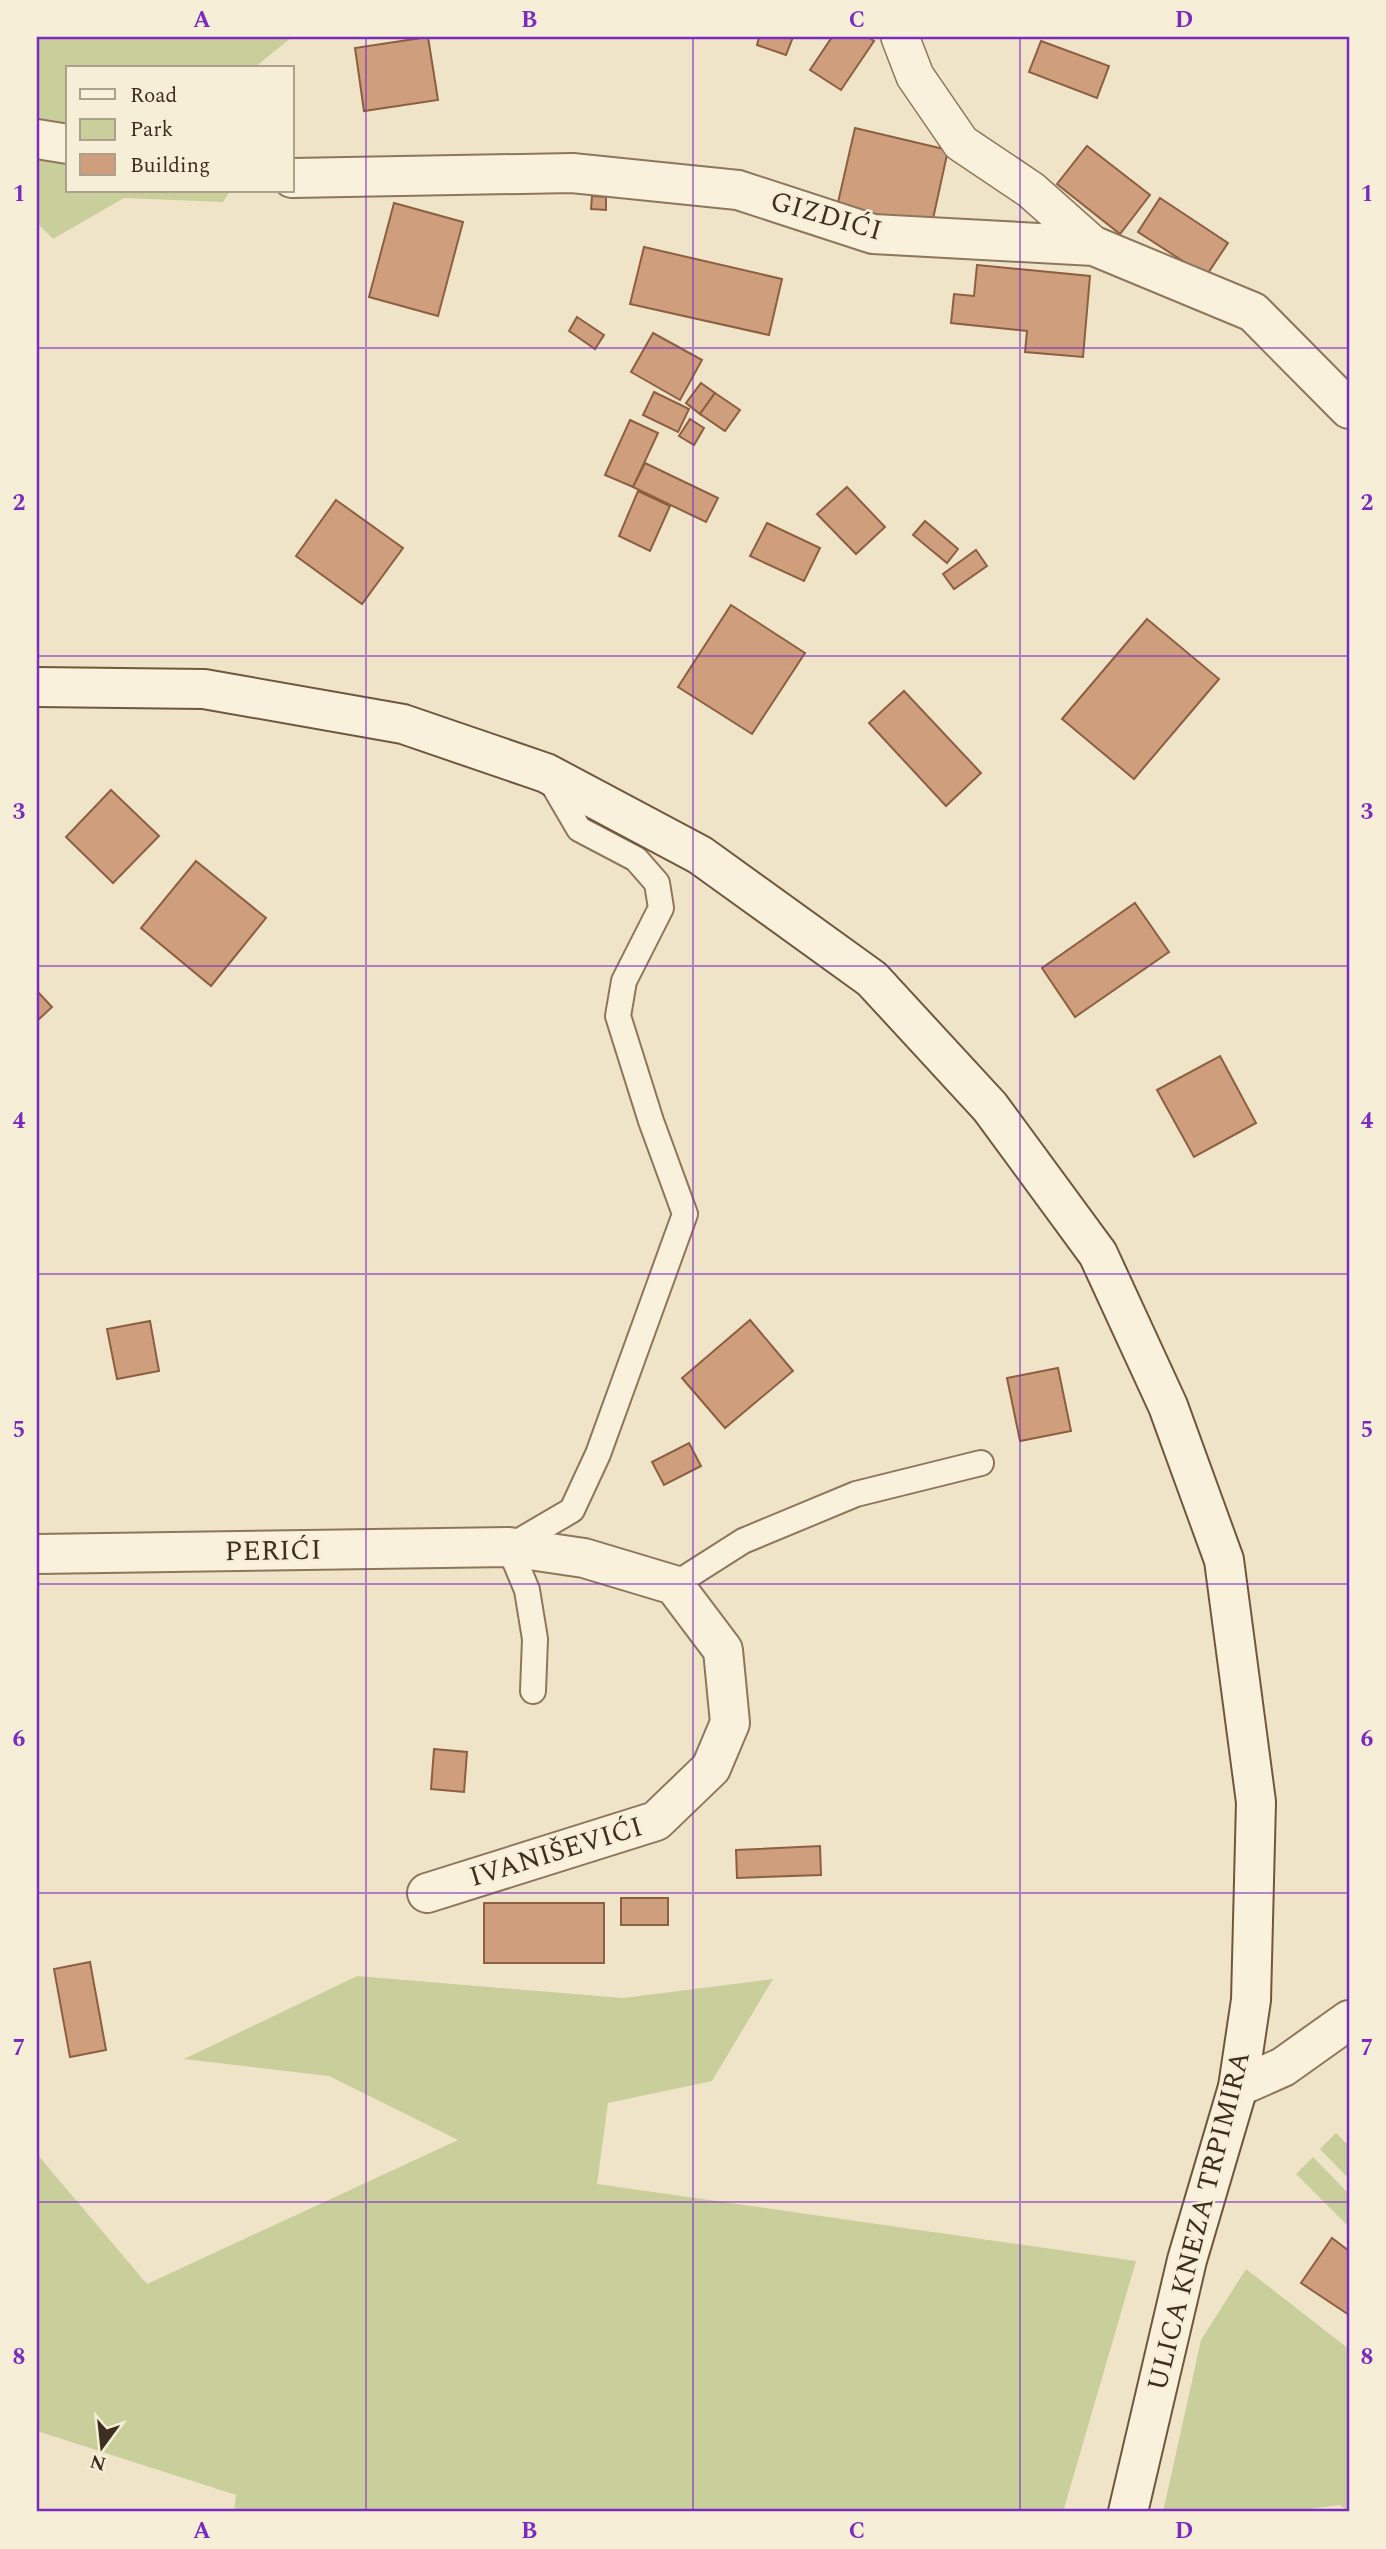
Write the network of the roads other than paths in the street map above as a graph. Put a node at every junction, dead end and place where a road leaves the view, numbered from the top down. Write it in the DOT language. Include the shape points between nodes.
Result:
graph roads {
  1 [pos="900,37"];
  2 [pos="37,139"];
  3 [pos="66,144"];
  4 [pos="294,178"];
  5 [pos="1094,246"];
  6 [pos="1349,409"];
  7 [pos="37,687"];
  8 [pos="546,773"];
  9 [pos="981,1463"];
  10 [pos="509,1547"];
  11 [pos="37,1554"];
  12 [pos="674,1584"];
  13 [pos="533,1691"];
  14 [pos="427,1893"];
  15 [pos="1349,2020"];
  16 [pos="1238,2087"];
  17 [pos="1128,2512"];
  1 -- 5 [label="street" via="915,76 961,143 1031,190"];
  2 -- 3 [label="main road"];
  4 -- 5 [label="main road, GIZDIĆI" via="572,173 738,190 873,234"];
  5 -- 6 [label="main road, GIZDIĆI" via="1253,312"];
  7 -- 8 [label="main road" via="204,689 403,724"];
  8 -- 10 [label="lane" via="579,829 636,859 657,883 661,908 624,981 618,1016 685,1214 598,1454 572,1510"];
  8 -- 16 [label="main road, ULICA KNEZA TRPIMIRA" via="700,855 872,979 990,1107 1098,1254 1168,1406 1224,1560 1256,1802 1251,2000"];
  9 -- 12 [label="lane" via="856,1494 743,1541"];
  10 -- 11 [label="main road, PERIĆI"];
  10 -- 12 [label="main road" via="584,1558"];
  10 -- 13 [label="lane" via="527,1591 535,1639"];
  12 -- 14 [label="main road, IVANIŠEVIĆI" via="723,1650 730,1723 711,1768 656,1821"];
  15 -- 16 [label="main road" via="1283,2067"];
  16 -- 17 [label="main road, ULICA KNEZA TRPIMIRA" via="1187,2260"];
}
